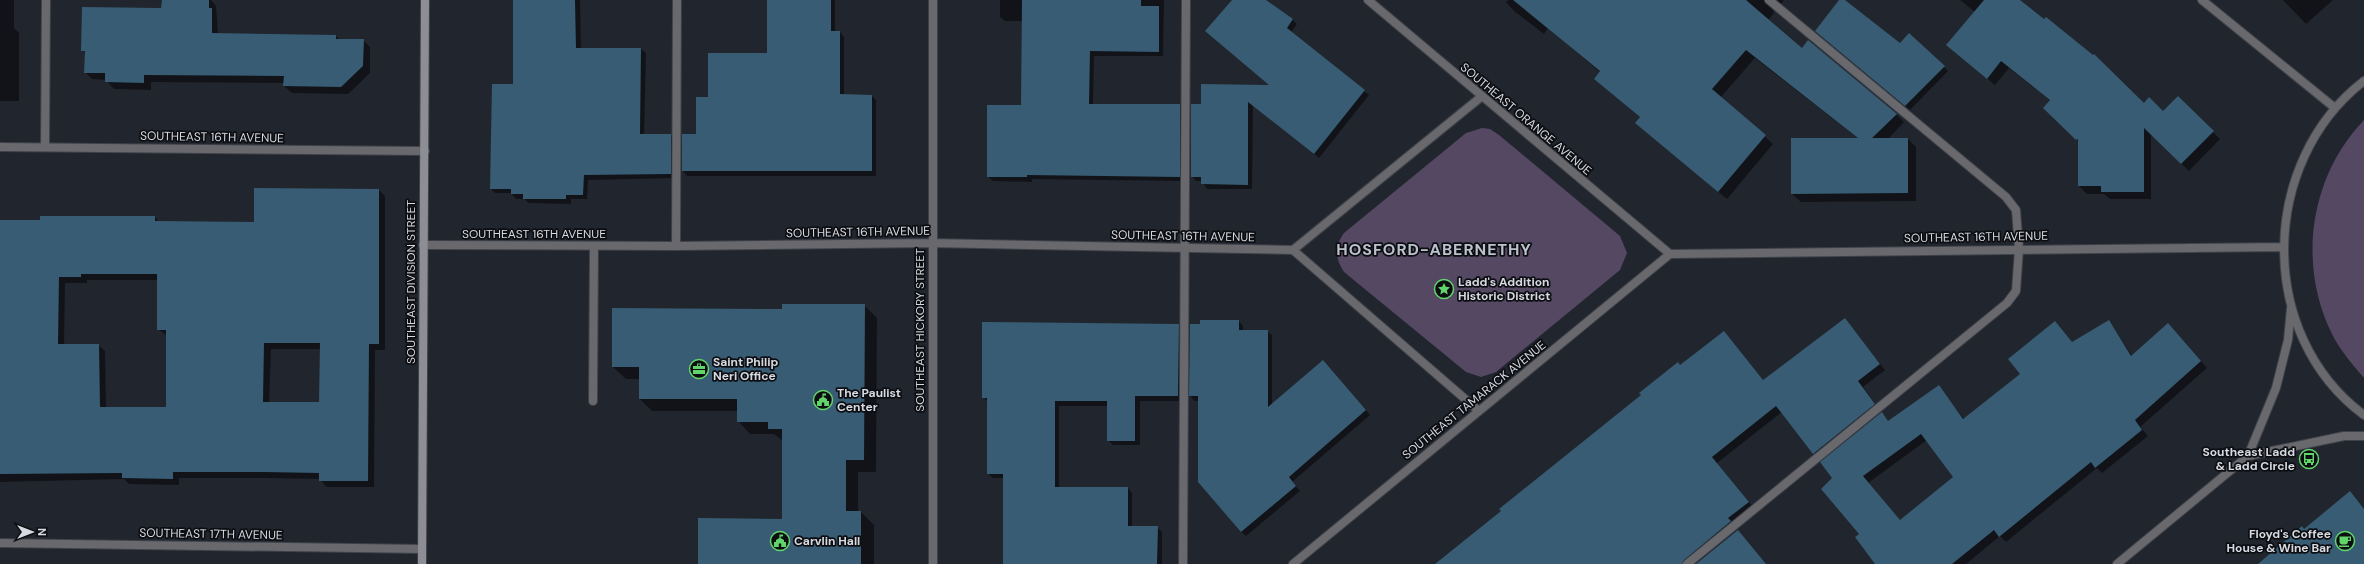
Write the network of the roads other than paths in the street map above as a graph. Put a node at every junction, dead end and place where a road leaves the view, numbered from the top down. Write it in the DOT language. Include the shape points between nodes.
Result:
graph roads {
  1 [pos="46,0"];
  2 [pos="425,0"];
  3 [pos="677,0"];
  4 [pos="933,0"];
  5 [pos="1186,0"];
  6 [pos="1368,0"];
  7 [pos="1769,0"];
  8 [pos="2202,0"];
  9 [pos="2364,81"];
  10 [pos="1481,97"];
  11 [pos="2335,108"];
  12 [pos="0,147"];
  13 [pos="45,148"];
  14 [pos="425,151"];
  15 [pos="932,243"];
  16 [pos="424,245"];
  17 [pos="594,246"];
  18 [pos="676,246"];
  19 [pos="2283,247"];
  20 [pos="1184,248"];
  21 [pos="2019,249"];
  22 [pos="1293,250"];
  23 [pos="1670,254"];
  24 [pos="2292,307"];
  25 [pos="593,401"];
  26 [pos="1479,411"];
  27 [pos="2364,415"];
  28 [pos="2364,436"];
  29 [pos="2248,456"];
  30 [pos="0,543"];
  31 [pos="422,549"];
  32 [pos="422,564"];
  33 [pos="933,564"];
  34 [pos="1182,564"];
  35 [pos="1293,564"];
  36 [pos="1687,564"];
  37 [pos="2117,564"];
  1 -- 13 [label="street"];
  2 -- 14 [label="main road, SOUTHEAST DIVISION STREET"];
  3 -- 18 [label="street"];
  4 -- 15 [label="street, SOUTHEAST HICKORY STREET"];
  5 -- 20 [label="street"];
  6 -- 10 [label="street, SOUTHEAST ORANGE AVENUE"];
  7 -- 21 [label="street" via="2006,197 2016,210"];
  8 -- 11 [label="street"];
  9 -- 11 [label="street"];
  10 -- 22 [label="street"];
  10 -- 23 [label="street, SOUTHEAST ORANGE AVENUE"];
  11 -- 19 [label="street" via="2307,149 2293,185 2285,218"];
  12 -- 13 [label="street, SOUTHEAST 16TH AVENUE"];
  13 -- 14 [label="street, SOUTHEAST 16TH AVENUE"];
  14 -- 16 [label="main road, SOUTHEAST DIVISION STREET"];
  15 -- 18 [label="street, SOUTHEAST 16TH AVENUE"];
  15 -- 20 [label="street, SOUTHEAST 16TH AVENUE"];
  15 -- 33 [label="street, SOUTHEAST HICKORY STREET"];
  16 -- 17 [label="street, SOUTHEAST 16TH AVENUE"];
  16 -- 31 [label="main road, SOUTHEAST DIVISION STREET"];
  17 -- 18 [label="street, SOUTHEAST 16TH AVENUE"];
  17 -- 25 [label="street"];
  19 -- 21 [label="street, SOUTHEAST 16TH AVENUE"];
  19 -- 24 [label="street" via="2285,275"];
  20 -- 22 [label="street, SOUTHEAST 16TH AVENUE"];
  20 -- 34 [label="street"];
  21 -- 23 [label="street, SOUTHEAST 16TH AVENUE"];
  21 -- 36 [label="street" via="2016,291 2007,303"];
  22 -- 26 [label="street"];
  23 -- 26 [label="street, SOUTHEAST TAMARACK AVENUE"];
  24 -- 27 [label="street" via="2306,345 2331,384"];
  24 -- 29 [label="street" via="2288,340 2276,388"];
  26 -- 35 [label="street, SOUTHEAST TAMARACK AVENUE"];
  28 -- 29 [label="street" via="2344,436"];
  29 -- 37 [label="street"];
  30 -- 31 [label="street, SOUTHEAST 17TH AVENUE"];
  31 -- 32 [label="main road, SOUTHEAST DIVISION STREET"];
}
